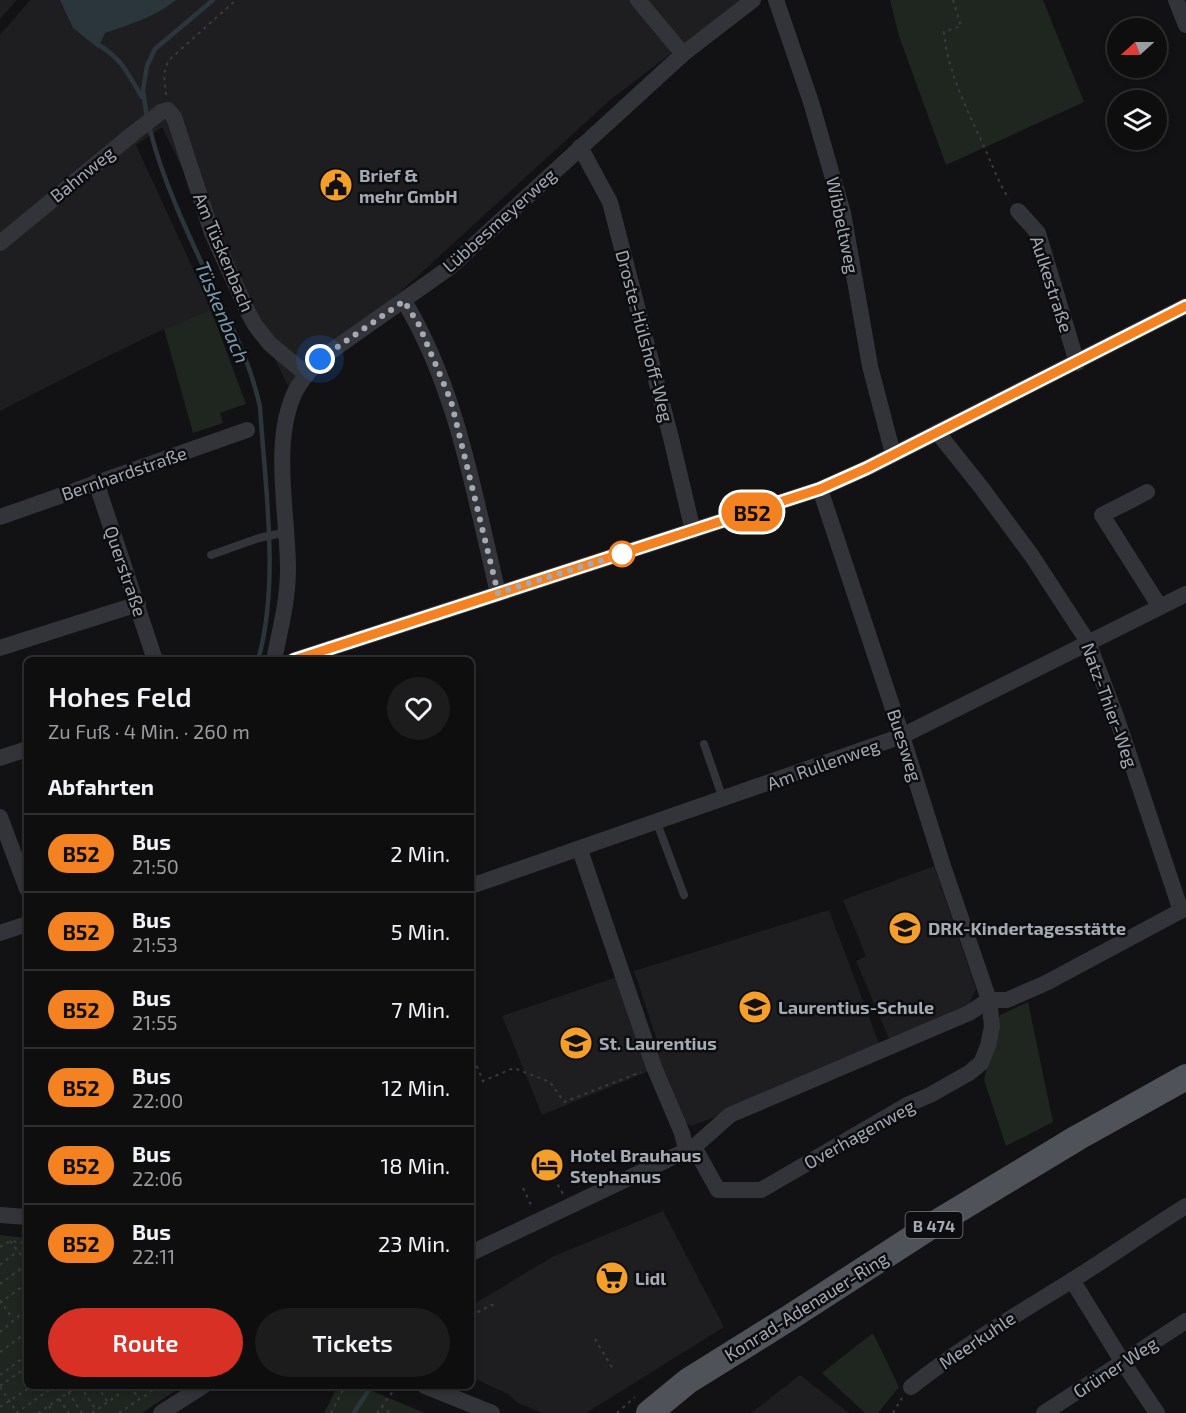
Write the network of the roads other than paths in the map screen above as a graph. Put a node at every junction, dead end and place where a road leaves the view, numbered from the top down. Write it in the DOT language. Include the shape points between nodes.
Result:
graph roads {
  1 [pos="638,0"];
  2 [pos="776,0"];
  3 [pos="749,1"];
  4 [pos="1177,1"];
  5 [pos="1186,25"];
  6 [pos="683,54"];
  7 [pos="164,111"];
  8 [pos="580,147"];
  9 [pos="1018,212"];
  10 [pos="0,243"];
  11 [pos="404,301"];
  12 [pos="1186,306"];
  13 [pos="1077,363"];
  14 [pos="306,374"];
  15 [pos="247,430"];
  16 [pos="937,432"];
  17 [pos="893,454"];
  18 [pos="96,482"];
  19 [pos="820,489"];
  20 [pos="1147,492"];
  21 [pos="0,517"];
  22 [pos="693,531"];
  23 [pos="282,533"];
  24 [pos="211,555"];
  25 [pos="498,593"];
  26 [pos="1186,594"];
  27 [pos="138,604"];
  28 [pos="1160,607"];
  29 [pos="1088,642"];
  30 [pos="0,648"];
  31 [pos="154,657"];
  32 [pos="275,657"];
  33 [pos="303,657"];
  34 [pos="902,736"];
  35 [pos="704,744"];
  36 [pos="24,750"];
  37 [pos="0,758"];
  38 [pos="723,800"];
  39 [pos="0,817"];
  40 [pos="657,822"];
  41 [pos="579,850"];
  42 [pos="24,881"];
  43 [pos="474,885"];
  44 [pos="684,895"];
  45 [pos="1184,909"];
  46 [pos="24,925"];
  47 [pos="0,933"];
  48 [pos="989,1000"];
  49 [pos="1186,1077"];
  50 [pos="690,1148"];
  51 [pos="1186,1206"];
  52 [pos="0,1215"];
  53 [pos="24,1217"];
  54 [pos="474,1252"];
  55 [pos="1072,1280"];
  56 [pos="1186,1322"];
  57 [pos="1122,1361"];
  58 [pos="911,1387"];
  59 [pos="198,1389"];
  60 [pos="432,1389"];
  61 [pos="161,1413"];
  62 [pos="492,1413"];
  63 [pos="649,1413"];
  64 [pos="1044,1413"];
  65 [pos="1157,1413"];
  1 -- 6 [label="street"];
  2 -- 17 [label="street, Wibbeltweg" via="843,213 870,366"];
  3 -- 6 [label="street, Lübbesmeyerweg"];
  4 -- 5 [label="street"];
  6 -- 8 [label="street, Lübbesmeyerweg"];
  7 -- 10 [label="street, Bahnweg"];
  7 -- 14 [label="street, Am Tüskenbach" via="174,117 212,233 255,325 270,344"];
  8 -- 11 [label="street, Lübbesmeyerweg" via="449,268"];
  8 -- 22 [label="street, Droste-Hülshoff-Weg" via="610,202"];
  9 -- 13 [label="street, Aulkestraße" via="1038,233"];
  11 -- 14 [label="street, Lübbesmeyerweg" via="320,359"];
  11 -- 25 [label="street" via="419,325 451,401"];
  12 -- 13 [label="street"];
  13 -- 16 [label="street"];
  14 -- 23 [label="street" via="295,393 284,429"];
  15 -- 18 [label="street, Bernhardstraße"];
  16 -- 17 [label="street"];
  16 -- 29 [label="street, Natz-Thier-Weg" via="1032,556"];
  17 -- 19 [label="street"];
  18 -- 21 [label="street, Bernhardstraße"];
  18 -- 27 [label="street, Querstraße"];
  19 -- 22 [label="street"];
  19 -- 34 [label="street, Buesweg"];
  20 -- 28 [label="street" via="1102,515"];
  22 -- 25 [label="street"];
  23 -- 24 [label="lane"];
  23 -- 32 [label="street" via="286,600"];
  25 -- 33 [label="street"];
  26 -- 28 [label="street, Am Rullenweg"];
  27 -- 30 [label="street"];
  27 -- 31 [label="street, Querstraße"];
  28 -- 29 [label="street, Am Rullenweg"];
  29 -- 34 [label="street, Am Rullenweg"];
  29 -- 45 [label="street, Natz-Thier-Weg"];
  34 -- 38 [label="street, Am Rullenweg"];
  34 -- 48 [label="street, Buesweg"];
  35 -- 38 [label="lane"];
  36 -- 37 [label="street"];
  38 -- 40 [label="street, Am Rullenweg"];
  39 -- 42 [label="street"];
  40 -- 41 [label="street, Am Rullenweg"];
  40 -- 44 [label="lane"];
  41 -- 43 [label="street, Am Rullenweg"];
  41 -- 50 [label="street" via="654,1067"];
  45 -- 48 [label="street" via="1046,983 1007,1000"];
  46 -- 47 [label="street"];
  48 -- 50 [label="street" via="969,1013 730,1115"];
  48 -- 50 [label="street, Overhagenweg" via="992,1026 988,1046 976,1068 761,1190 718,1190"];
  49 -- 63 [label="main road, Konrad-Adenauer-Ring / B 474" via="928,1228 707,1368"];
  50 -- 54 [label="street"];
  51 -- 55 [label="street, Meerkuhle"];
  52 -- 53 [label="street"];
  55 -- 57 [label="street"];
  55 -- 58 [label="street, Meerkuhle" via="948,1358"];
  56 -- 57 [label="street, Grüner Weg"];
  57 -- 64 [label="street, Grüner Weg"];
  57 -- 65 [label="street"];
  59 -- 61 [label="street"];
  60 -- 62 [label="street"];
}
